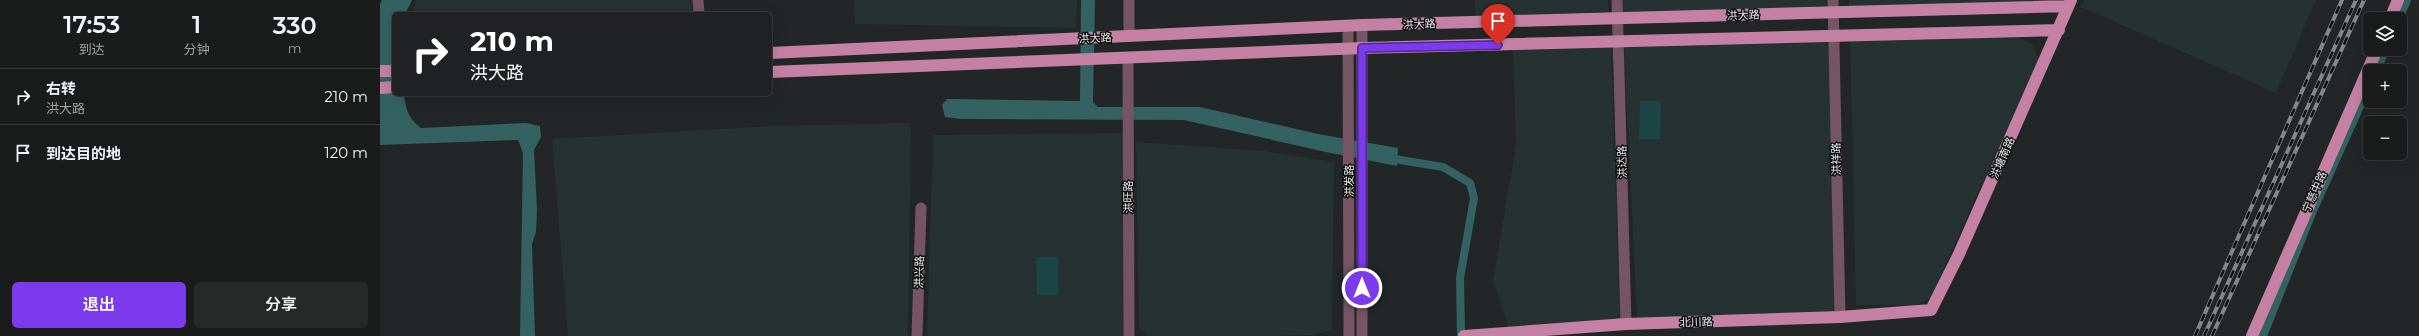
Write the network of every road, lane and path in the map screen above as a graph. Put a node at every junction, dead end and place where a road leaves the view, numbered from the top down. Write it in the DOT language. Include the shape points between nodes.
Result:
graph roads {
  1 [pos="698,0"];
  2 [pos="1129,0"];
  3 [pos="1617,0"];
  4 [pos="1833,0"];
  5 [pos="2398,0"];
  6 [pos="2069,3"];
  7 [pos="699,12"];
  8 [pos="1833,12"];
  9 [pos="2393,12"];
  10 [pos="1618,18"];
  11 [pos="1362,25"];
  12 [pos="1348,26"];
  13 [pos="2059,30"];
  14 [pos="1130,36"];
  15 [pos="1834,36"];
  16 [pos="1619,41"];
  17 [pos="1362,48"];
  18 [pos="1348,49"];
  19 [pos="772,53"];
  20 [pos="2374,56"];
  21 [pos="1128,58"];
  22 [pos="380,71"];
  23 [pos="392,71"];
  24 [pos="772,72"];
  25 [pos="392,87"];
  26 [pos="380,88"];
  27 [pos="921,208"];
  28 [pos="1927,312"];
  29 [pos="1840,317"];
  30 [pos="1626,324"];
  31 [pos="917,336"];
  32 [pos="1129,336"];
  33 [pos="1349,336"];
  34 [pos="1362,336"];
  35 [pos="1464,336"];
  36 [pos="2252,336"];
  1 -- 7 [label="street"];
  2 -- 14 [label="street"];
  3 -- 10 [label="street, 洪达路"];
  4 -- 8 [label="street, 洪祥路"];
  5 -- 9 [label="main road"];
  6 -- 8 [label="main road, 洪大路"];
  6 -- 13 [label="main road, 洪塘南路"];
  8 -- 10 [label="main road, 洪大路"];
  8 -- 15 [label="street, 洪祥路"];
  10 -- 11 [label="main road, 洪大路"];
  10 -- 16 [label="street, 洪达路"];
  11 -- 12 [label="main road, 洪大路"];
  11 -- 17 [label="street, 洪发路"];
  12 -- 14 [label="main road, 洪大路"];
  12 -- 18 [label="street, 洪发路"];
  13 -- 15 [label="main road, 洪大路"];
  13 -- 28 [label="main road, 洪塘南路" via="1935,306"];
  14 -- 19 [label="main road, 洪大路"];
  15 -- 16 [label="main road, 洪大路"];
  15 -- 29 [label="street, 洪祥路"];
  16 -- 17 [label="main road, 洪大路"];
  16 -- 30 [label="street, 洪达路"];
  17 -- 18 [label="main road, 洪大路"];
  17 -- 34 [label="street, 洪发路"];
  18 -- 21 [label="main road, 洪大路"];
  18 -- 33 [label="street, 洪发路"];
  20 -- 36 [label="main road, 宁慈中路"];
  21 -- 24 [label="main road, 洪大路"];
  21 -- 32 [label="street, 洪旺路"];
  22 -- 23 [label="main road"];
  25 -- 26 [label="main road"];
  27 -- 31 [label="street, 洪兴路"];
  28 -- 29 [label="main road, 北川路"];
  29 -- 30 [label="main road, 北川路"];
  30 -- 35 [label="main road, 北川路"];
}
